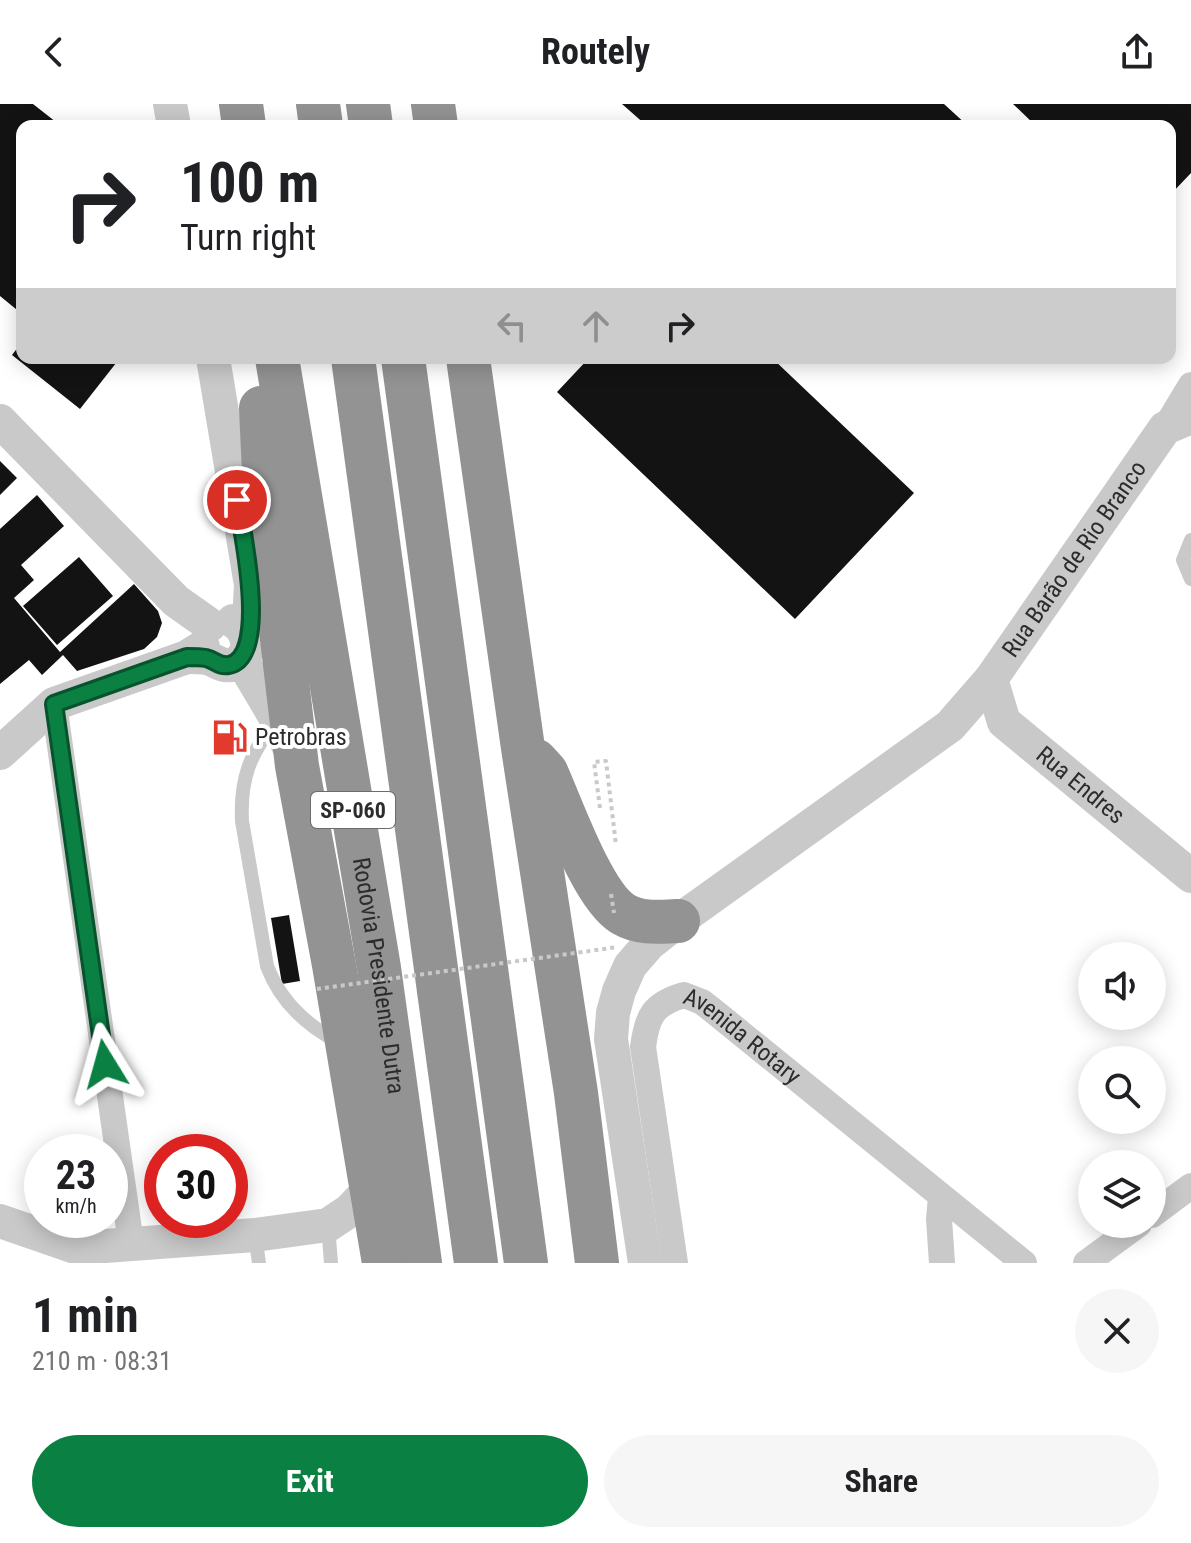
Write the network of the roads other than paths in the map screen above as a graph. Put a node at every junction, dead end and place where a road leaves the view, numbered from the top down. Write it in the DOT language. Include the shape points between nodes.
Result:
graph roads {
  1 [pos="214,364"];
  2 [pos="263,364"];
  3 [pos="278,364"];
  4 [pos="354,364"];
  5 [pos="404,364"];
  6 [pos="469,364"];
  7 [pos="1191,385"];
  8 [pos="0,421"];
  9 [pos="1178,422"];
  10 [pos="1191,540"];
  11 [pos="1191,579"];
  12 [pos="219,643"];
  13 [pos="991,679"];
  14 [pos="54,704"];
  15 [pos="277,720"];
  16 [pos="1004,722"];
  17 [pos="950,726"];
  18 [pos="523,748"];
  19 [pos="0,753"];
  20 [pos="297,766"];
  21 [pos="1191,876"];
  22 [pos="678,921"];
  23 [pos="349,1048"];
  24 [pos="1191,1186"];
  25 [pos="372,1187"];
  26 [pos="941,1197"];
  27 [pos="1166,1205"];
  28 [pos="0,1221"];
  29 [pos="328,1225"];
  30 [pos="1120,1238"];
  31 [pos="131,1243"];
  32 [pos="257,1249"];
  33 [pos="331,1263"];
  34 [pos="384,1263"];
  35 [pos="420,1263"];
  36 [pos="476,1263"];
  37 [pos="526,1263"];
  38 [pos="597,1263"];
  39 [pos="645,1263"];
  40 [pos="675,1263"];
  41 [pos="942,1263"];
  42 [pos="1024,1263"];
  43 [pos="1086,1263"];
  1 -- 12 [label="street" via="251,585"];
  2 -- 20 [label="highway" via="265,495"];
  3 -- 35 [label="highway, Rodovia Presidente Dutra / SP-060" via="379,968"];
  4 -- 36 [label="highway, SP-060"];
  5 -- 37 [label="highway"];
  6 -- 18 [label="highway"];
  7 -- 9 [label="street, Rua Barão de Rio Branco"];
  8 -- 12 [label="street"];
  9 -- 13 [label="street, Rua Barão de Rio Branco"];
  10 -- 11 [label="lane" via="1183,560"];
  12 -- 14 [label="street"];
  12 -- 15 [label="street"];
  13 -- 16 [label="street"];
  13 -- 17 [label="street, Rua Barão de Rio Branco"];
  14 -- 19 [label="street"];
  14 -- 31 [label="street"];
  15 -- 20 [label="street"];
  15 -- 23 [label="lane" via="251,756 241,800 267,966 274,986 299,1015"];
  16 -- 17 [label="street"];
  16 -- 21 [label="street, Rua Endres"];
  17 -- 22 [label="street, Rua Barão de Rio Branco"];
  18 -- 22 [label="highway" via="546,772 610,903 637,920"];
  18 -- 38 [label="highway"];
  20 -- 23 [label="highway"];
  22 -- 39 [label="street, Rua Barão de Rio Branco" via="630,966 613,1013 611,1039"];
  23 -- 25 [label="highway"];
  24 -- 27 [label="street"];
  25 -- 29 [label="street"];
  25 -- 34 [label="highway"];
  26 -- 40 [label="street, Avenida Rotary" via="716,1013 684,995 659,1005 651,1015 643,1047"];
  26 -- 41 [label="street"];
  26 -- 42 [label="street, Avenida Rotary"];
  28 -- 31 [label="street" via="78,1248"];
  29 -- 32 [label="street"];
  29 -- 33 [label="lane"];
  30 -- 43 [label="street"];
  31 -- 32 [label="street"];
}
